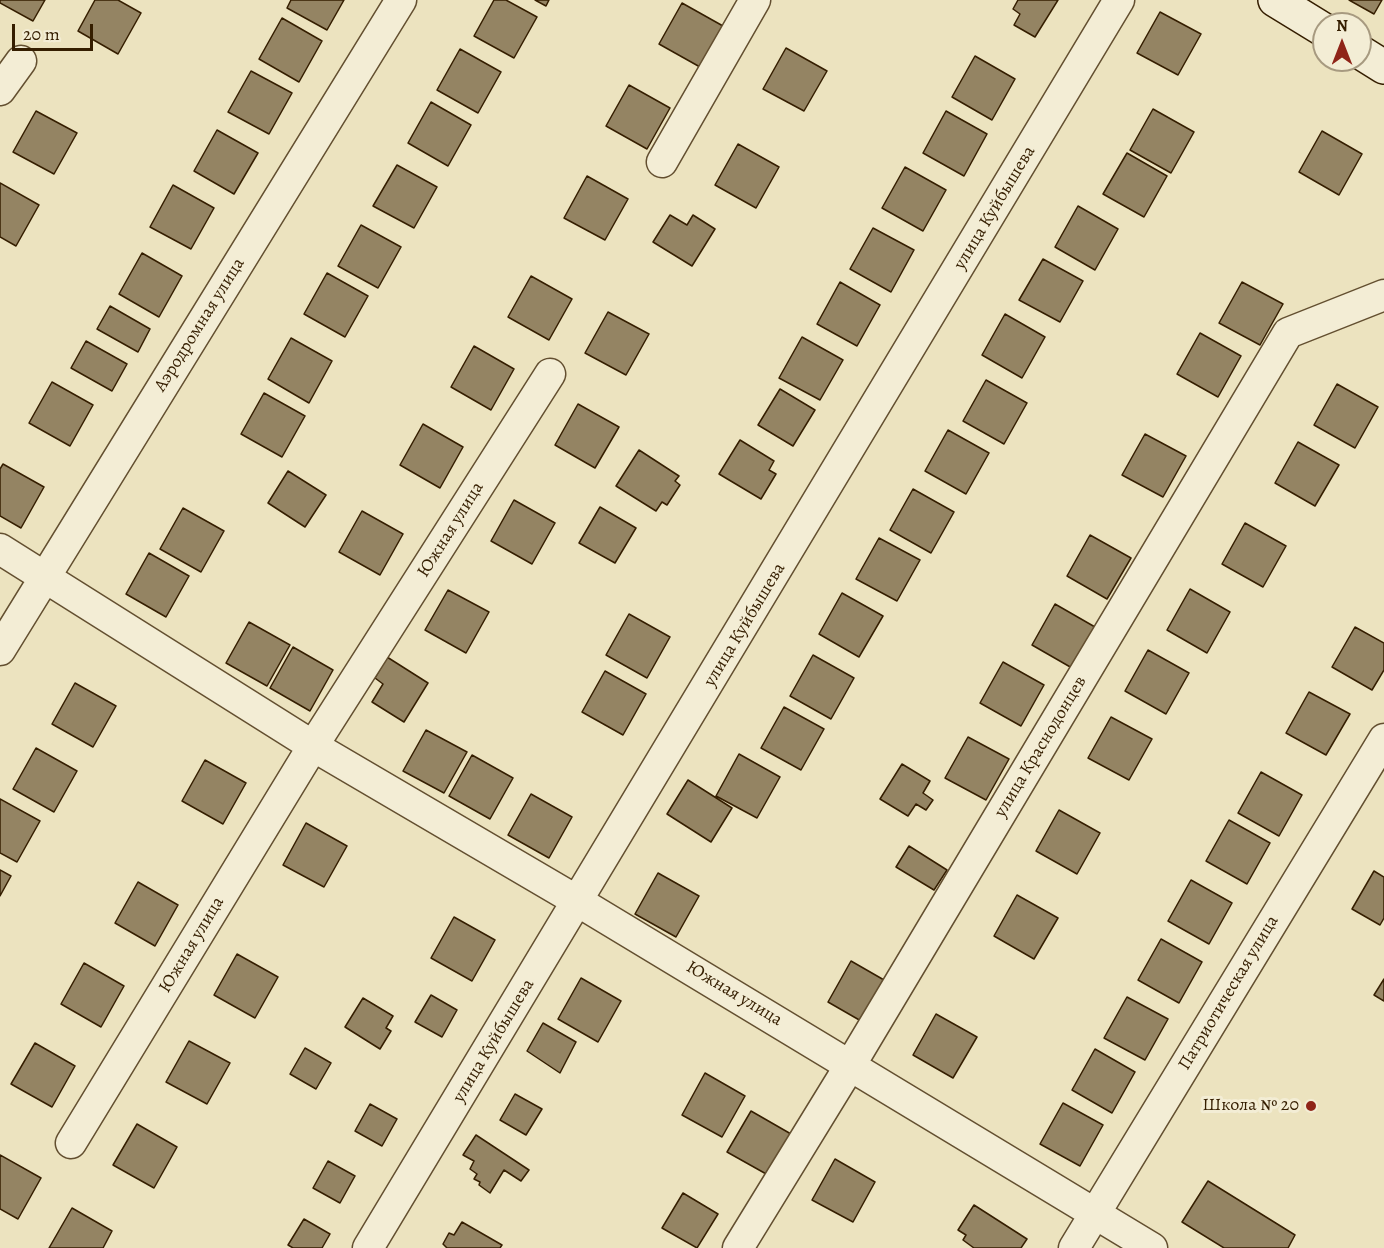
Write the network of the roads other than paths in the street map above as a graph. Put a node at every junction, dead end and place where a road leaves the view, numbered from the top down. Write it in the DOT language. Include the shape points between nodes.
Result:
graph roads {
  1 [pos="401,0"];
  2 [pos="755,0"];
  3 [pos="1119,0"];
  4 [pos="1275,0"];
  5 [pos="1312,23"];
  6 [pos="21,61"];
  7 [pos="0,90"];
  8 [pos="662,162"];
  9 [pos="1384,295"];
  10 [pos="550,374"];
  11 [pos="0,549"];
  12 [pos="45,576"];
  13 [pos="0,650"];
  14 [pos="1384,739"];
  15 [pos="313,746"];
  16 [pos="579,902"];
  17 [pos="851,1064"];
  18 [pos="71,1143"];
  19 [pos="1095,1213"];
  20 [pos="368,1248"];
  21 [pos="738,1248"];
  22 [pos="1074,1248"];
  23 [pos="1152,1248"];
  1 -- 12 [label="street, Аэродромная улица"];
  2 -- 8 [label="street"];
  3 -- 16 [label="street, улица Куйбышева"];
  4 -- 5 [label="main road"];
  6 -- 7 [label="street"];
  9 -- 17 [label="street, улица Краснодонцев" via="1288,333"];
  10 -- 15 [label="street, Южная улица"];
  11 -- 12 [label="street, Южная улица"];
  12 -- 13 [label="street, Аэродромная улица"];
  12 -- 15 [label="street, Южная улица"];
  14 -- 19 [label="street, Патриотическая улица"];
  15 -- 16 [label="street, Южная улица"];
  15 -- 18 [label="street, Южная улица"];
  16 -- 17 [label="street, Южная улица"];
  16 -- 20 [label="street, улица Куйбышева"];
  17 -- 19 [label="street, Южная улица"];
  17 -- 21 [label="street, улица Краснодонцев"];
  19 -- 22 [label="street, Патриотическая улица"];
  19 -- 23 [label="street, Южная улица"];
}
